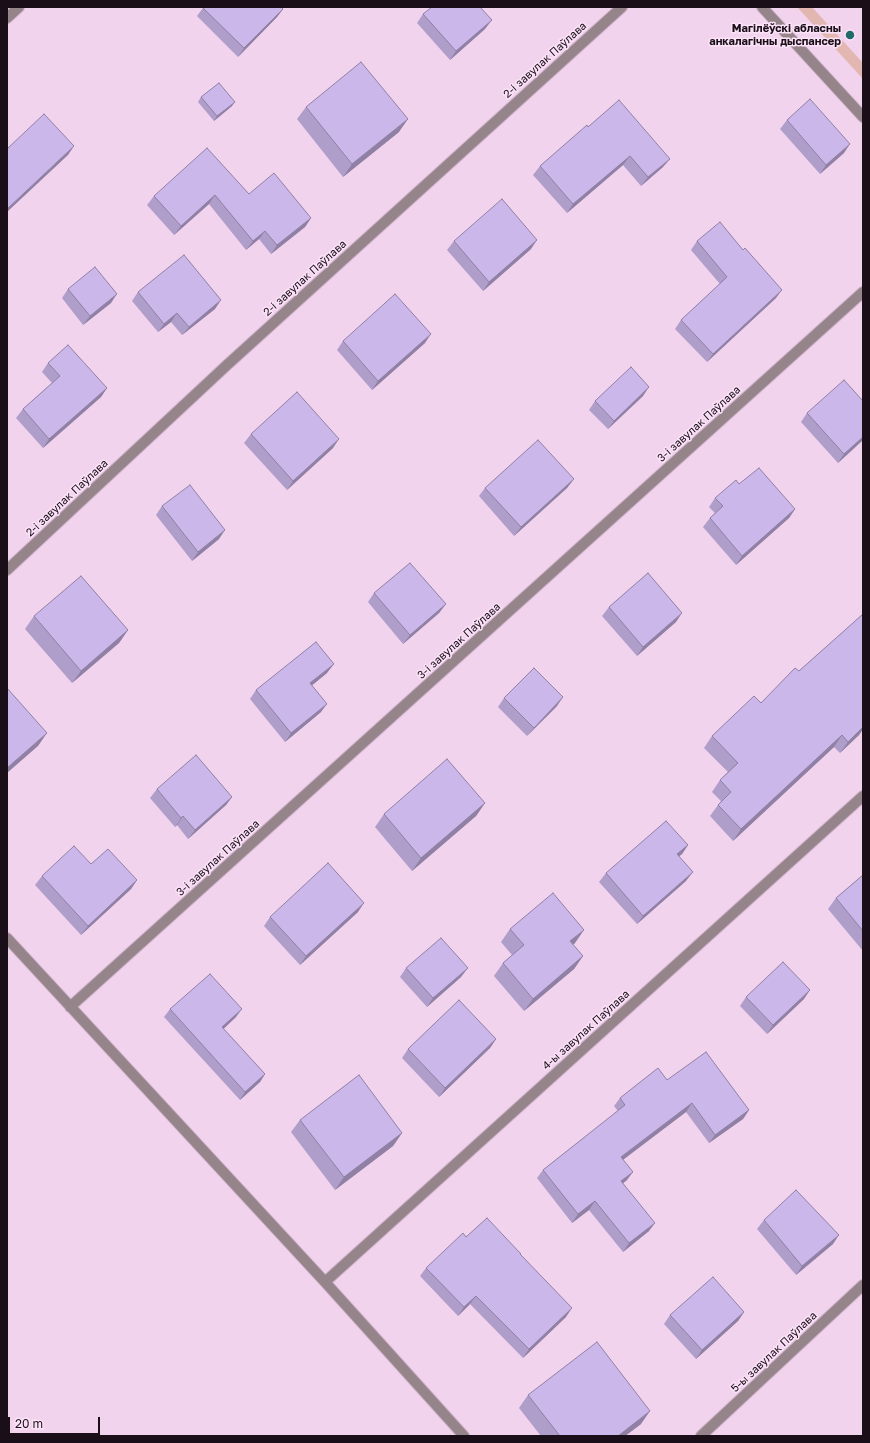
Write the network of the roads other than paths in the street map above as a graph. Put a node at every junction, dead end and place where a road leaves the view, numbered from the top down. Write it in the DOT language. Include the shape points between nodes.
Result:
graph roads {
  1 [pos="19,7"];
  2 [pos="622,7"];
  3 [pos="762,7"];
  4 [pos="7,18"];
  5 [pos="863,117"];
  6 [pos="863,292"];
  7 [pos="7,570"];
  8 [pos="863,796"];
  9 [pos="7,938"];
  10 [pos="70,1007"];
  11 [pos="325,1282"];
  12 [pos="863,1285"];
  13 [pos="464,1436"];
  14 [pos="701,1436"];
  1 -- 4 [label="street"];
  2 -- 7 [label="street, 2-і завулак Паўлава" via="227,365"];
  3 -- 5 [label="street"];
  6 -- 10 [label="street, 3-і завулак Паўлава"];
  8 -- 11 [label="street, 4-ы завулак Паўлава"];
  9 -- 10 [label="street"];
  10 -- 11 [label="street"];
  11 -- 13 [label="street"];
  12 -- 14 [label="street, 5-ы завулак Паўлава"];
}
